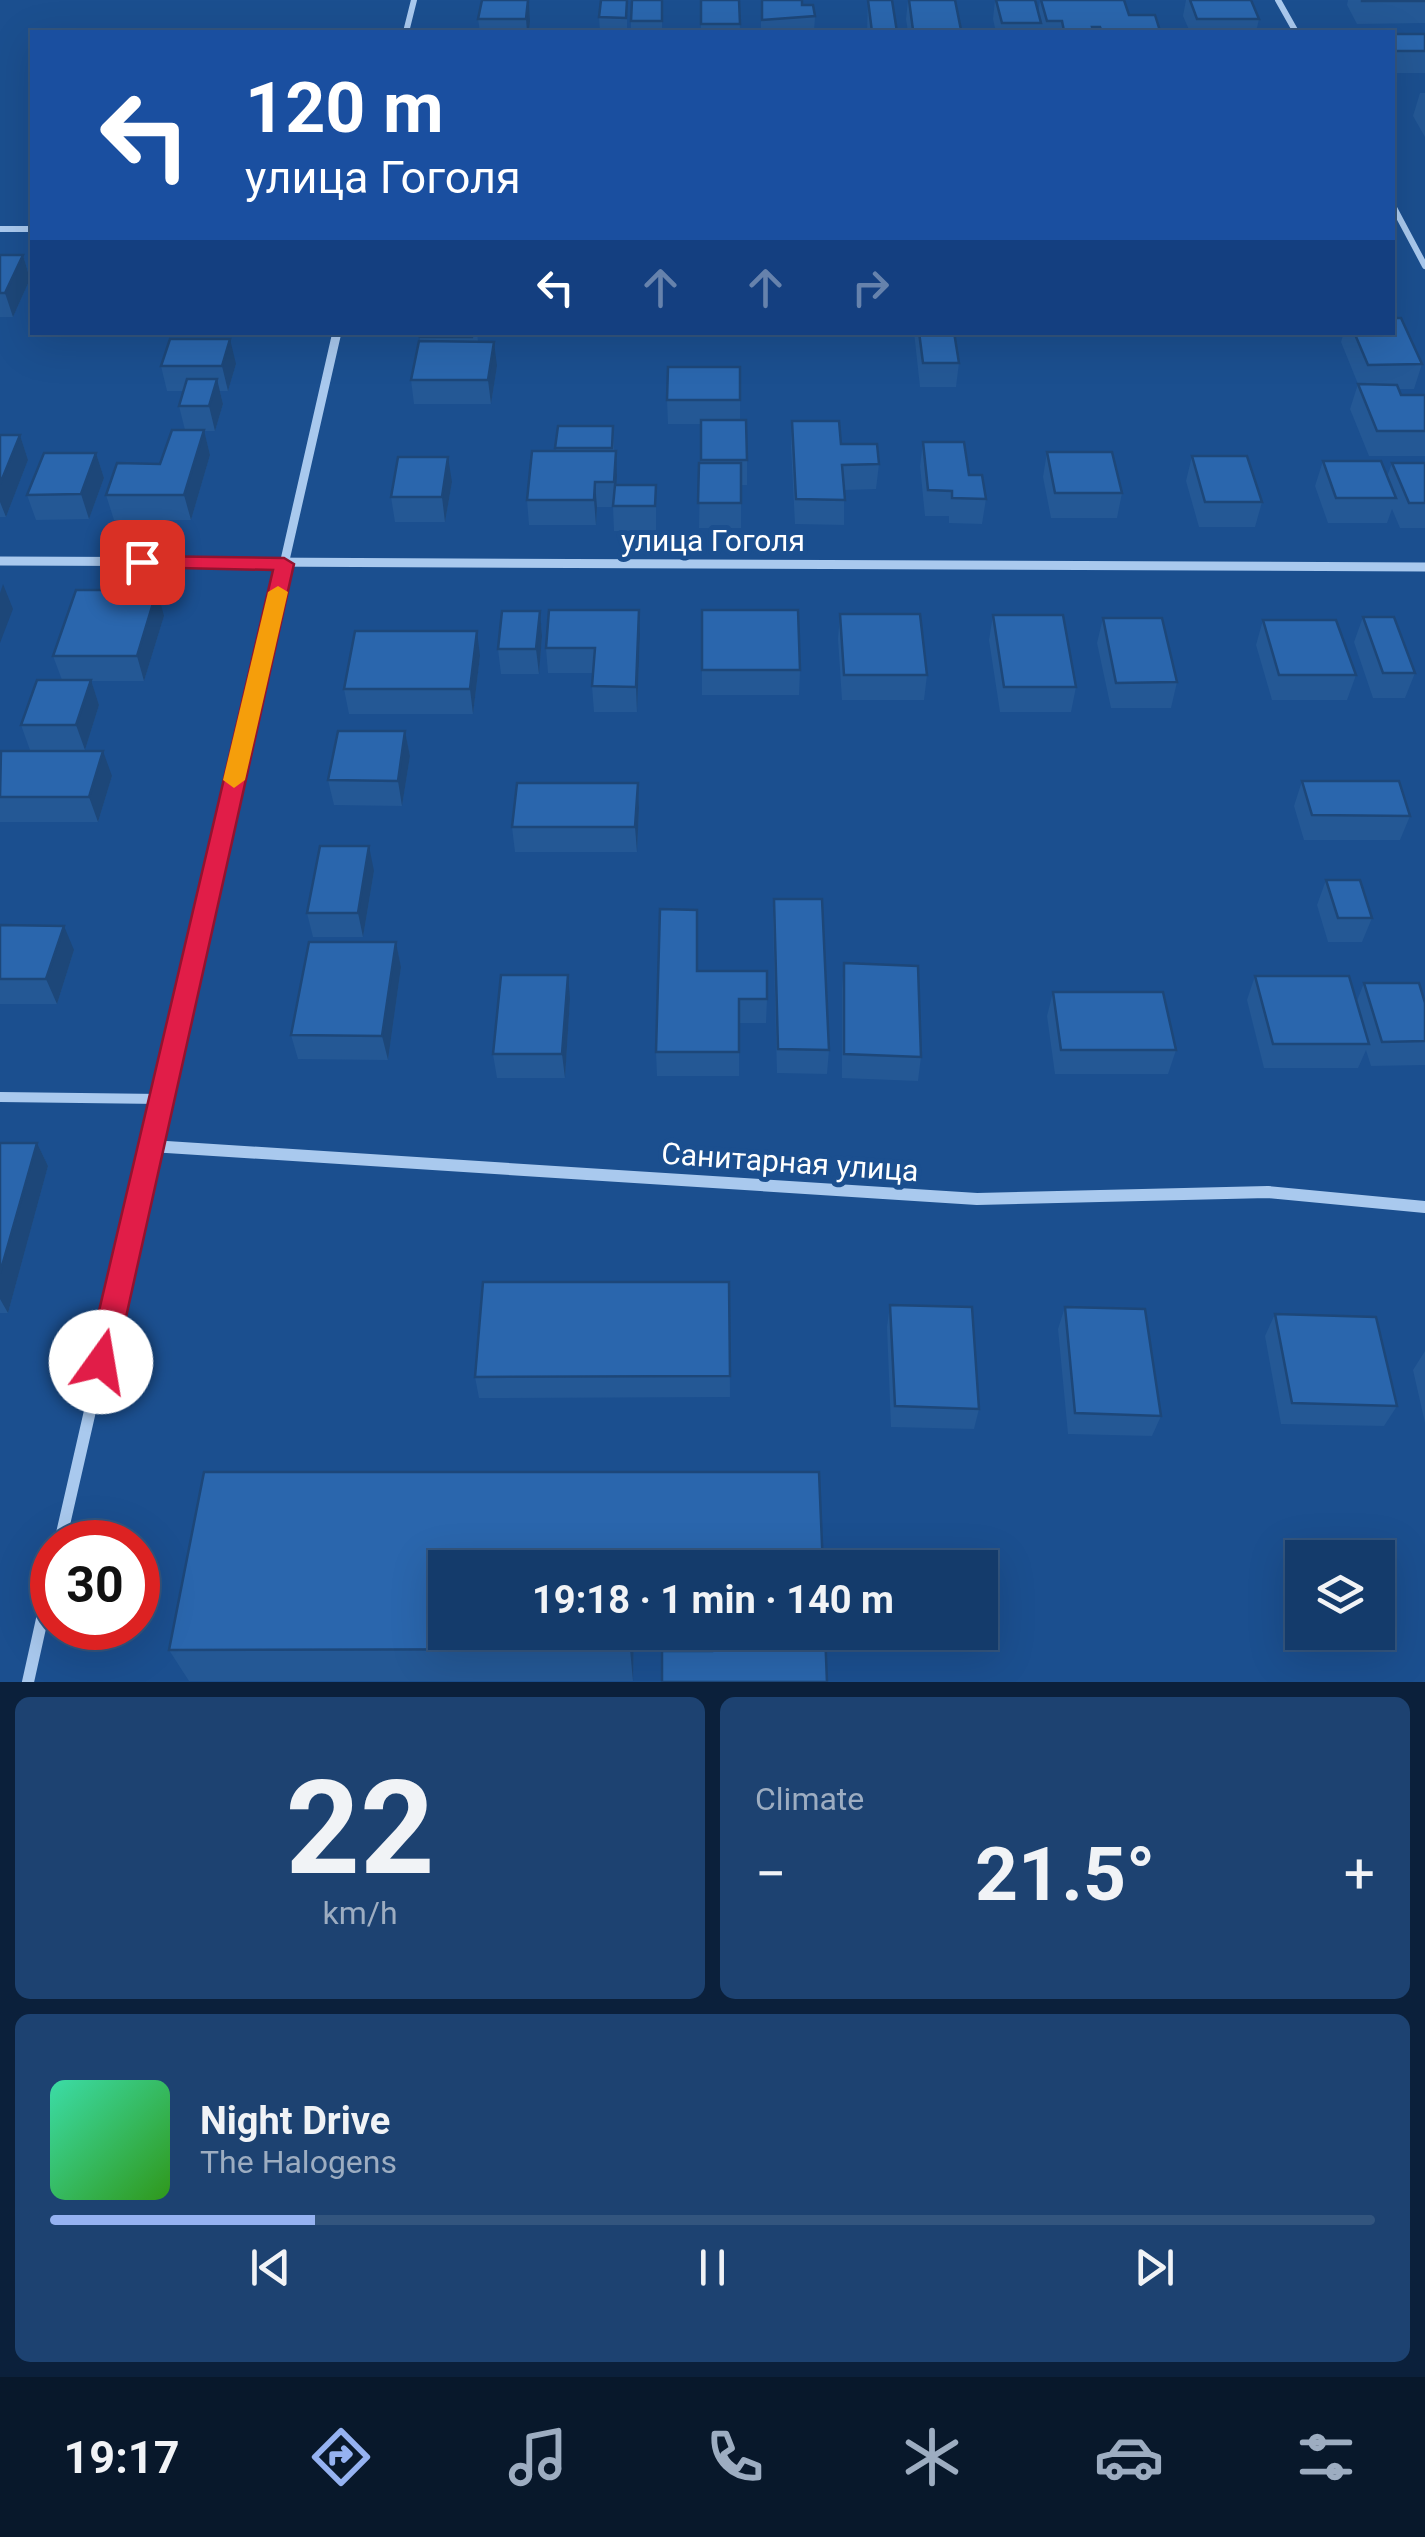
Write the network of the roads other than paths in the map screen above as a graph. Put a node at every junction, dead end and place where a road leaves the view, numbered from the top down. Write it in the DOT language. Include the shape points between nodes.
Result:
graph roads {
  1 [pos="414,0"];
  2 [pos="1278,0"];
  3 [pos="406,30"];
  4 [pos="1295,30"];
  5 [pos="1395,209"];
  6 [pos="1395,226"];
  7 [pos="1405,226"];
  8 [pos="30,229"];
  9 [pos="0,230"];
  10 [pos="1425,266"];
  11 [pos="336,335"];
  12 [pos="0,561"];
  13 [pos="284,564"];
  14 [pos="1425,567"];
  15 [pos="0,1097"];
  16 [pos="161,1099"];
  17 [pos="151,1146"];
  18 [pos="1425,1207"];
  19 [pos="65,1520"];
  20 [pos="35,1650"];
  21 [pos="28,1682"];
  1 -- 3 [label="street"];
  2 -- 4 [label="street"];
  5 -- 7 [label="street"];
  6 -- 7 [label="street"];
  7 -- 10 [label="street"];
  8 -- 9 [label="street"];
  11 -- 13 [label="street"];
  12 -- 13 [label="street, улица Гоголя"];
  13 -- 14 [label="street, улица Гоголя"];
  13 -- 16 [label="street"];
  15 -- 16 [label="street"];
  16 -- 17 [label="street"];
  17 -- 18 [label="street, Санитарная улица" via="977,1198 1268,1192"];
  17 -- 19 [label="street"];
  20 -- 21 [label="street"];
}
